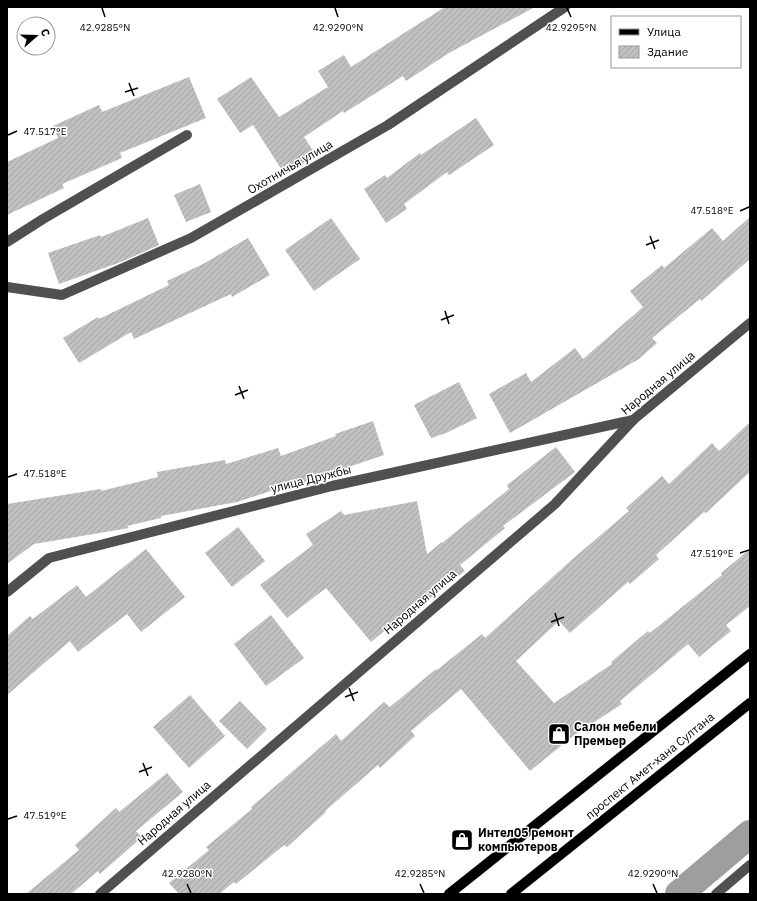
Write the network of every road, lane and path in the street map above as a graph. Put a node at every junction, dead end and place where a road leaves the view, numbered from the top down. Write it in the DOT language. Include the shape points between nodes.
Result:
graph roads {
  1 [pos="565,7"];
  2 [pos="187,135"];
  3 [pos="7,242"];
  4 [pos="7,287"];
  5 [pos="750,322"];
  6 [pos="633,420"];
  7 [pos="7,592"];
  8 [pos="750,654"];
  9 [pos="750,703"];
  10 [pos="750,865"];
  11 [pos="100,894"];
  12 [pos="449,894"];
  13 [pos="511,894"];
  14 [pos="716,894"];
  1 -- 4 [label="street, Охотничья улица" via="388,125 191,238 62,295"];
  2 -- 3 [label="street"];
  5 -- 6 [label="street, Народная улица"];
  6 -- 7 [label="street, улица Дружбы" via="332,486 49,558"];
  6 -- 11 [label="street, Народная улица" via="555,504"];
  8 -- 12 [label="main road"];
  9 -- 13 [label="main road, проспект Амет-хана Султана"];
  10 -- 14 [label="street"];
}
